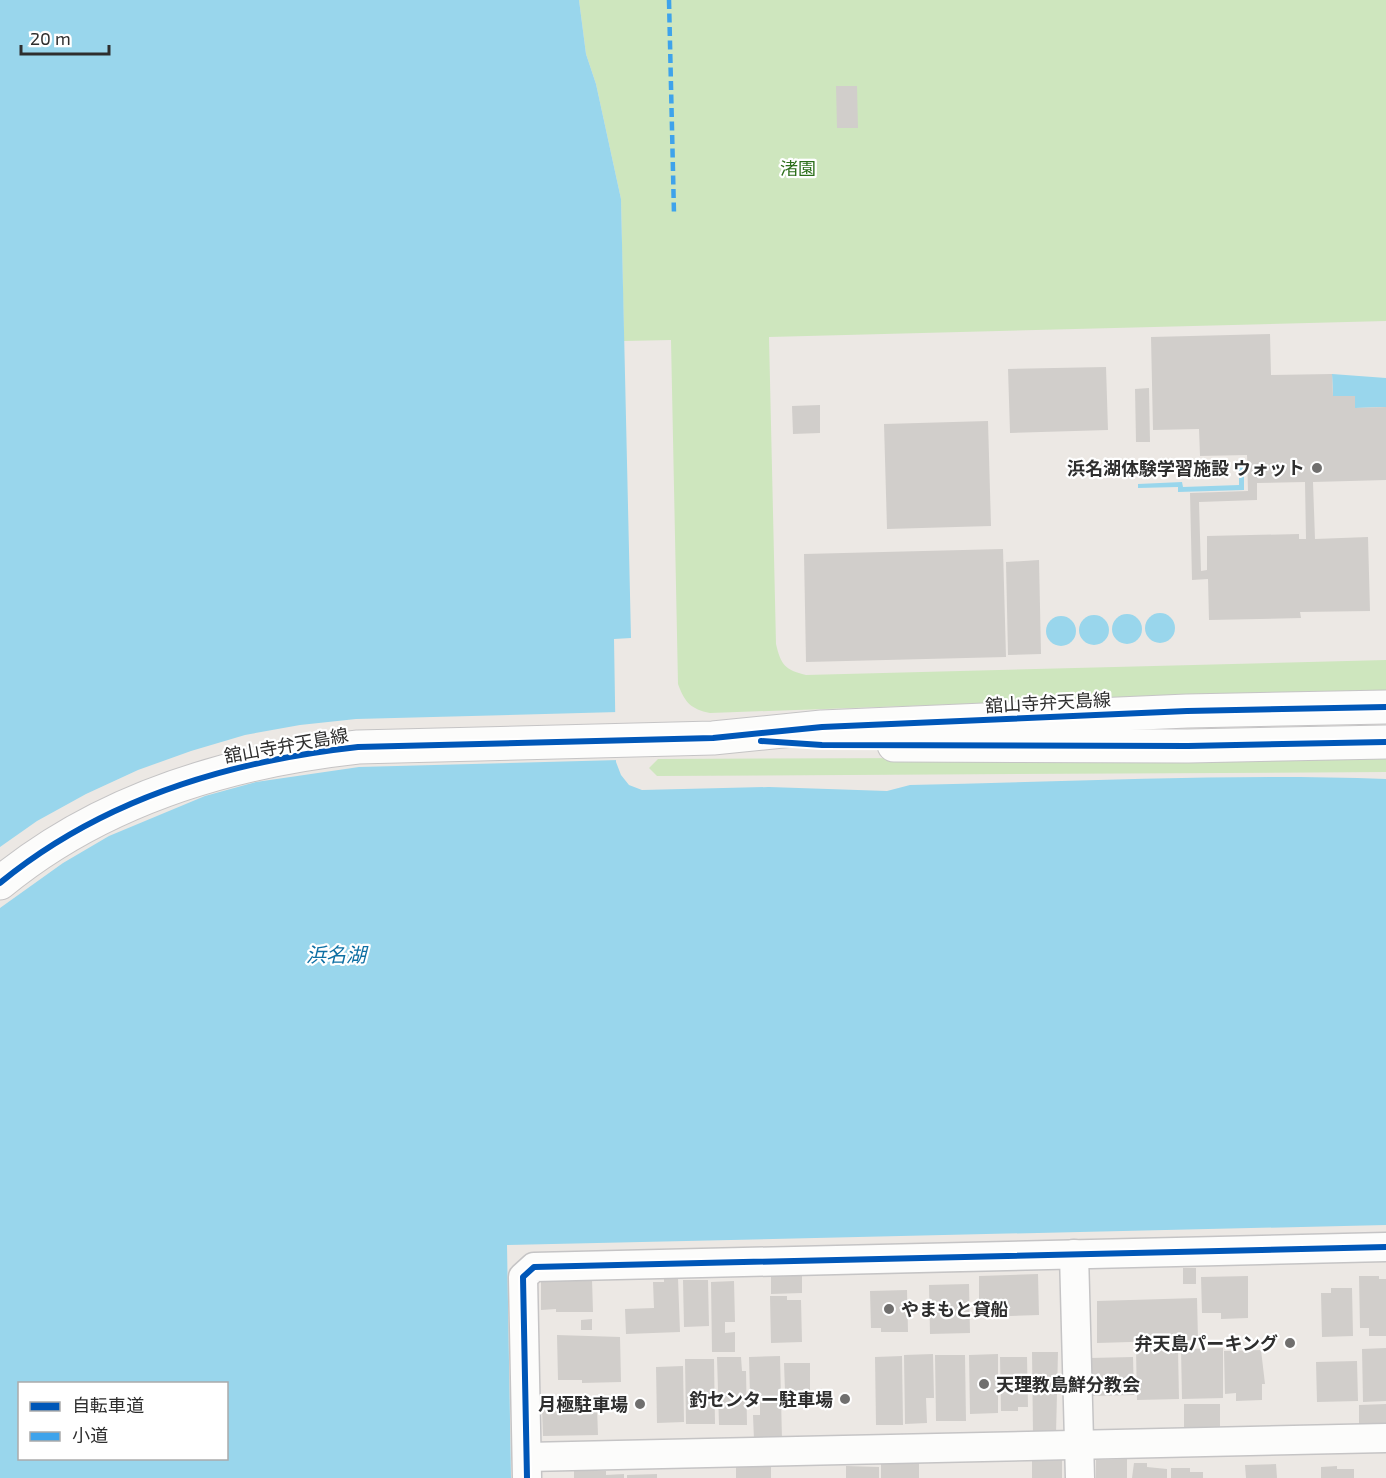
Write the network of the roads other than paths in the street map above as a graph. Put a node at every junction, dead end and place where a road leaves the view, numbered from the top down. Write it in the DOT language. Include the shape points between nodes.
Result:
graph roads {
  1 [pos="1386,707"];
  2 [pos="713,738"];
  3 [pos="1386,742"];
  4 [pos="0,883"];
  5 [pos="1386,1247"];
  6 [pos="1074,1254"];
  7 [pos="1386,1437"];
  8 [pos="1079,1445"];
  9 [pos="527,1467"];
  10 [pos="1080,1478"];
  1 -- 2 [label="main road, 舘山寺弁天島線" via="1187,711 834,727"];
  2 -- 3 [label="main road, 舘山寺弁天島線" via="822,745"];
  2 -- 4 [label="main road, 舘山寺弁天島線" via="358,747 251,763 199,777 99,819"];
  5 -- 6 [label="street"];
  6 -- 8 [label="street"];
  6 -- 9 [label="street" via="534,1267 523,1277"];
  7 -- 8 [label="street"];
  8 -- 9 [label="street"];
  8 -- 10 [label="street"];
}
